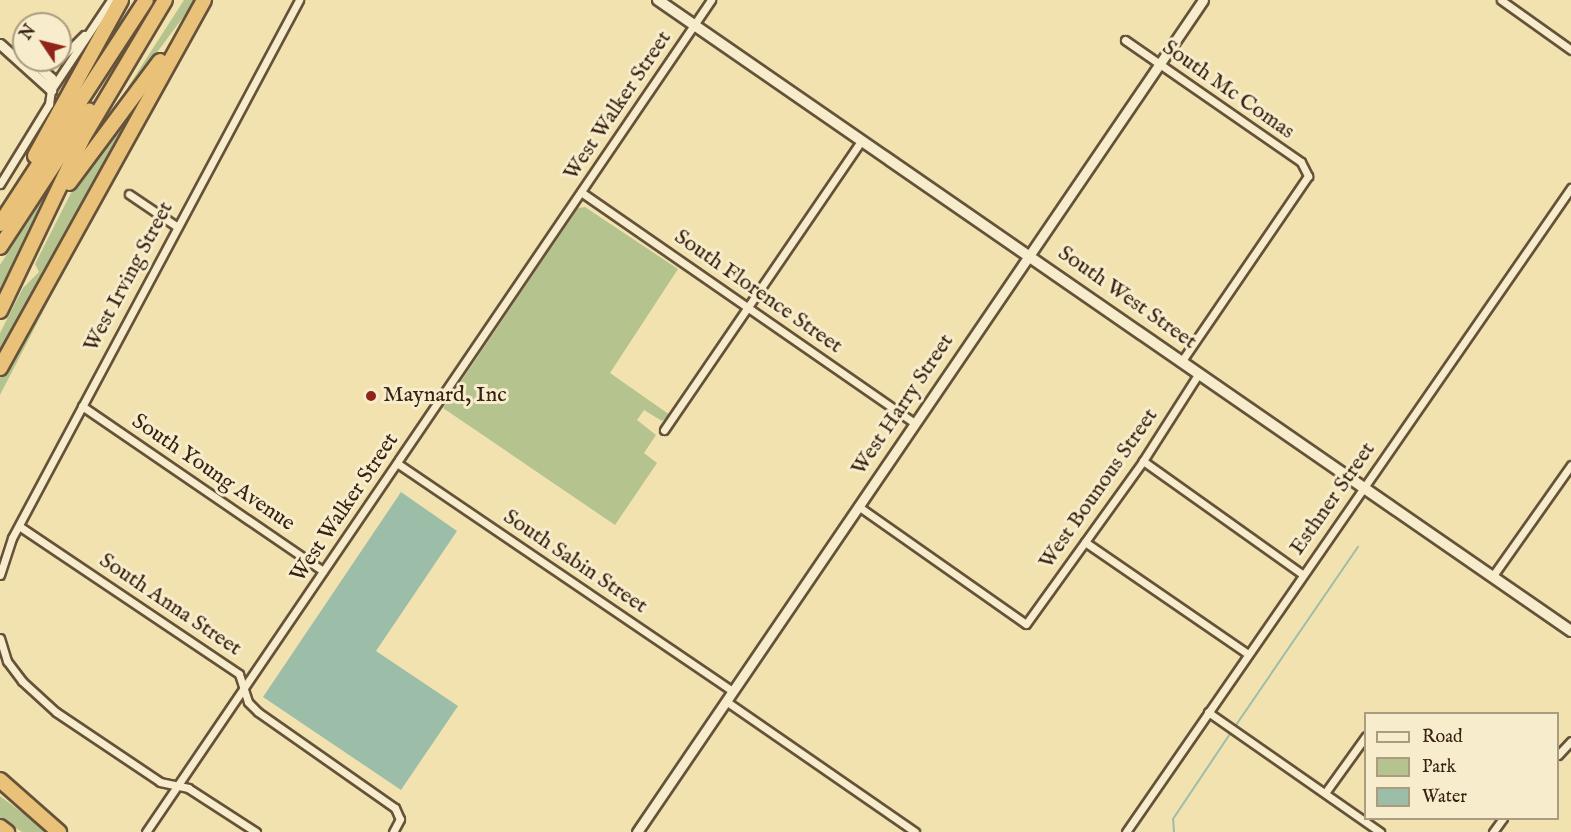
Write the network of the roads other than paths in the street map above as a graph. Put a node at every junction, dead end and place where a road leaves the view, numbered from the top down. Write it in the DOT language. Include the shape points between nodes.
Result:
graph roads {
  1 [pos="111,0"];
  2 [pos="121,0"];
  3 [pos="146,0"];
  4 [pos="163,0"];
  5 [pos="299,0"];
  6 [pos="658,0"];
  7 [pos="711,0"];
  8 [pos="1203,0"];
  9 [pos="1501,0"];
  10 [pos="200,6"];
  11 [pos="694,24"];
  12 [pos="88,31"];
  13 [pos="1125,40"];
  14 [pos="72,46"];
  15 [pos="1571,50"];
  16 [pos="1159,64"];
  17 [pos="30,72"];
  18 [pos="45,72"];
  19 [pos="51,90"];
  20 [pos="862,140"];
  21 [pos="0,184"];
  22 [pos="1571,188"];
  23 [pos="21,191"];
  24 [pos="581,192"];
  25 [pos="129,194"];
  26 [pos="0,224"];
  27 [pos="176,226"];
  28 [pos="37,238"];
  29 [pos="0,248"];
  30 [pos="1030,255"];
  31 [pos="748,307"];
  32 [pos="0,311"];
  33 [pos="1182,361"];
  34 [pos="0,368"];
  35 [pos="1199,373"];
  36 [pos="82,406"];
  37 [pos="914,423"];
  38 [pos="663,430"];
  39 [pos="1143,461"];
  40 [pos="397,463"];
  41 [pos="1571,465"];
  42 [pos="1362,488"];
  43 [pos="858,506"];
  44 [pos="19,526"];
  45 [pos="1085,543"];
  46 [pos="323,571"];
  47 [pos="1302,574"];
  48 [pos="0,575"];
  49 [pos="1492,577"];
  50 [pos="1571,631"];
  51 [pos="0,639"];
  52 [pos="1248,654"];
  53 [pos="245,687"];
  54 [pos="732,691"];
  55 [pos="726,700"];
  56 [pos="1208,712"];
  57 [pos="1364,737"];
  58 [pos="1571,741"];
  59 [pos="1559,753"];
  60 [pos="0,780"];
  61 [pos="178,785"];
  62 [pos="0,789"];
  63 [pos="1325,794"];
  64 [pos="35,813"];
  65 [pos="1502,820"];
  66 [pos="0,827"];
  67 [pos="7,832"];
  68 [pos="59,832"];
  69 [pos="146,832"];
  70 [pos="256,832"];
  71 [pos="393,832"];
  72 [pos="637,832"];
  73 [pos="915,832"];
  74 [pos="1126,832"];
  75 [pos="1380,832"];
  76 [pos="1493,832"];
  1 -- 12 [label="street"];
  2 -- 23 [label="highway" via="30,163"];
  3 -- 23 [label="highway"];
  4 -- 28 [label="highway" via="84,136"];
  4 -- 29 [label="highway"];
  5 -- 27 [label="street, West Irving Street"];
  6 -- 11 [label="main road, South West Street"];
  7 -- 11 [label="street, West Walker Street"];
  8 -- 16 [label="street, West Harry Street"];
  9 -- 15 [label="street"];
  10 -- 28 [label="highway" via="80,167"];
  10 -- 34 [label="highway"];
  11 -- 20 [label="main road, South West Street"];
  11 -- 24 [label="street, West Walker Street"];
  12 -- 14 [label="street"];
  12 -- 19 [label="street"];
  13 -- 16 [label="street, South Mc Comas"];
  16 -- 30 [label="street, West Harry Street"];
  16 -- 33 [label="street, South Mc Comas" via="1301,162 1307,171 1303,187"];
  17 -- 19 [label="street"];
  18 -- 19 [label="street" via="51,78"];
  19 -- 21 [label="street" via="49,104"];
  20 -- 30 [label="main road, South West Street"];
  20 -- 31 [label="street"];
  22 -- 42 [label="street, Esthner Street"];
  23 -- 26 [label="highway"];
  24 -- 31 [label="street, South Florence Street"];
  24 -- 40 [label="street, West Walker Street"];
  25 -- 27 [label="street"];
  27 -- 36 [label="street, West Irving Street"];
  28 -- 32 [label="highway"];
  30 -- 33 [label="main road, South West Street"];
  30 -- 37 [label="street, West Harry Street"];
  31 -- 37 [label="street, South Florence Street"];
  31 -- 38 [label="street"];
  33 -- 35 [label="main road, South West Street"];
  35 -- 39 [label="street, West Bounous Street"];
  35 -- 42 [label="main road, South West Street"];
  36 -- 44 [label="street, West Irving Street"];
  36 -- 46 [label="street, South Young Avenue"];
  37 -- 43 [label="street, West Harry Street"];
  39 -- 45 [label="street, West Bounous Street"];
  39 -- 47 [label="street"];
  40 -- 46 [label="street, West Walker Street"];
  40 -- 54 [label="street, South Sabin Street"];
  41 -- 49 [label="street"];
  42 -- 47 [label="street, Esthner Street"];
  42 -- 49 [label="main road, South West Street"];
  43 -- 45 [label="street, West Bounous Street" via="1026,624"];
  43 -- 54 [label="street, West Harry Street"];
  44 -- 48 [label="street, West Irving Street"];
  44 -- 53 [label="street, South Anna Street" via="239,674"];
  45 -- 52 [label="street"];
  46 -- 53 [label="street, West Walker Street"];
  47 -- 52 [label="street, Esthner Street"];
  49 -- 50 [label="main road, South West Street"];
  51 -- 61 [label="street" via="7,661 37,696 160,782"];
  52 -- 56 [label="street, Esthner Street"];
  53 -- 61 [label="street, West Walker Street"];
  53 -- 71 [label="street, South Anna Street" via="248,702 258,712 399,813"];
  54 -- 55 [label="street, West Harry Street"];
  55 -- 72 [label="street, West Harry Street"];
  55 -- 73 [label="street"];
  56 -- 63 [label="street"];
  56 -- 74 [label="street, Esthner Street"];
  57 -- 63 [label="street"];
  58 -- 59 [label="street"];
  60 -- 64 [label="highway"];
  61 -- 69 [label="street, West Walker Street"];
  61 -- 70 [label="street"];
  62 -- 64 [label="highway"];
  63 -- 75 [label="street"];
  64 -- 68 [label="highway"];
  65 -- 76 [label="street"];
  66 -- 67 [label="highway"];
}
